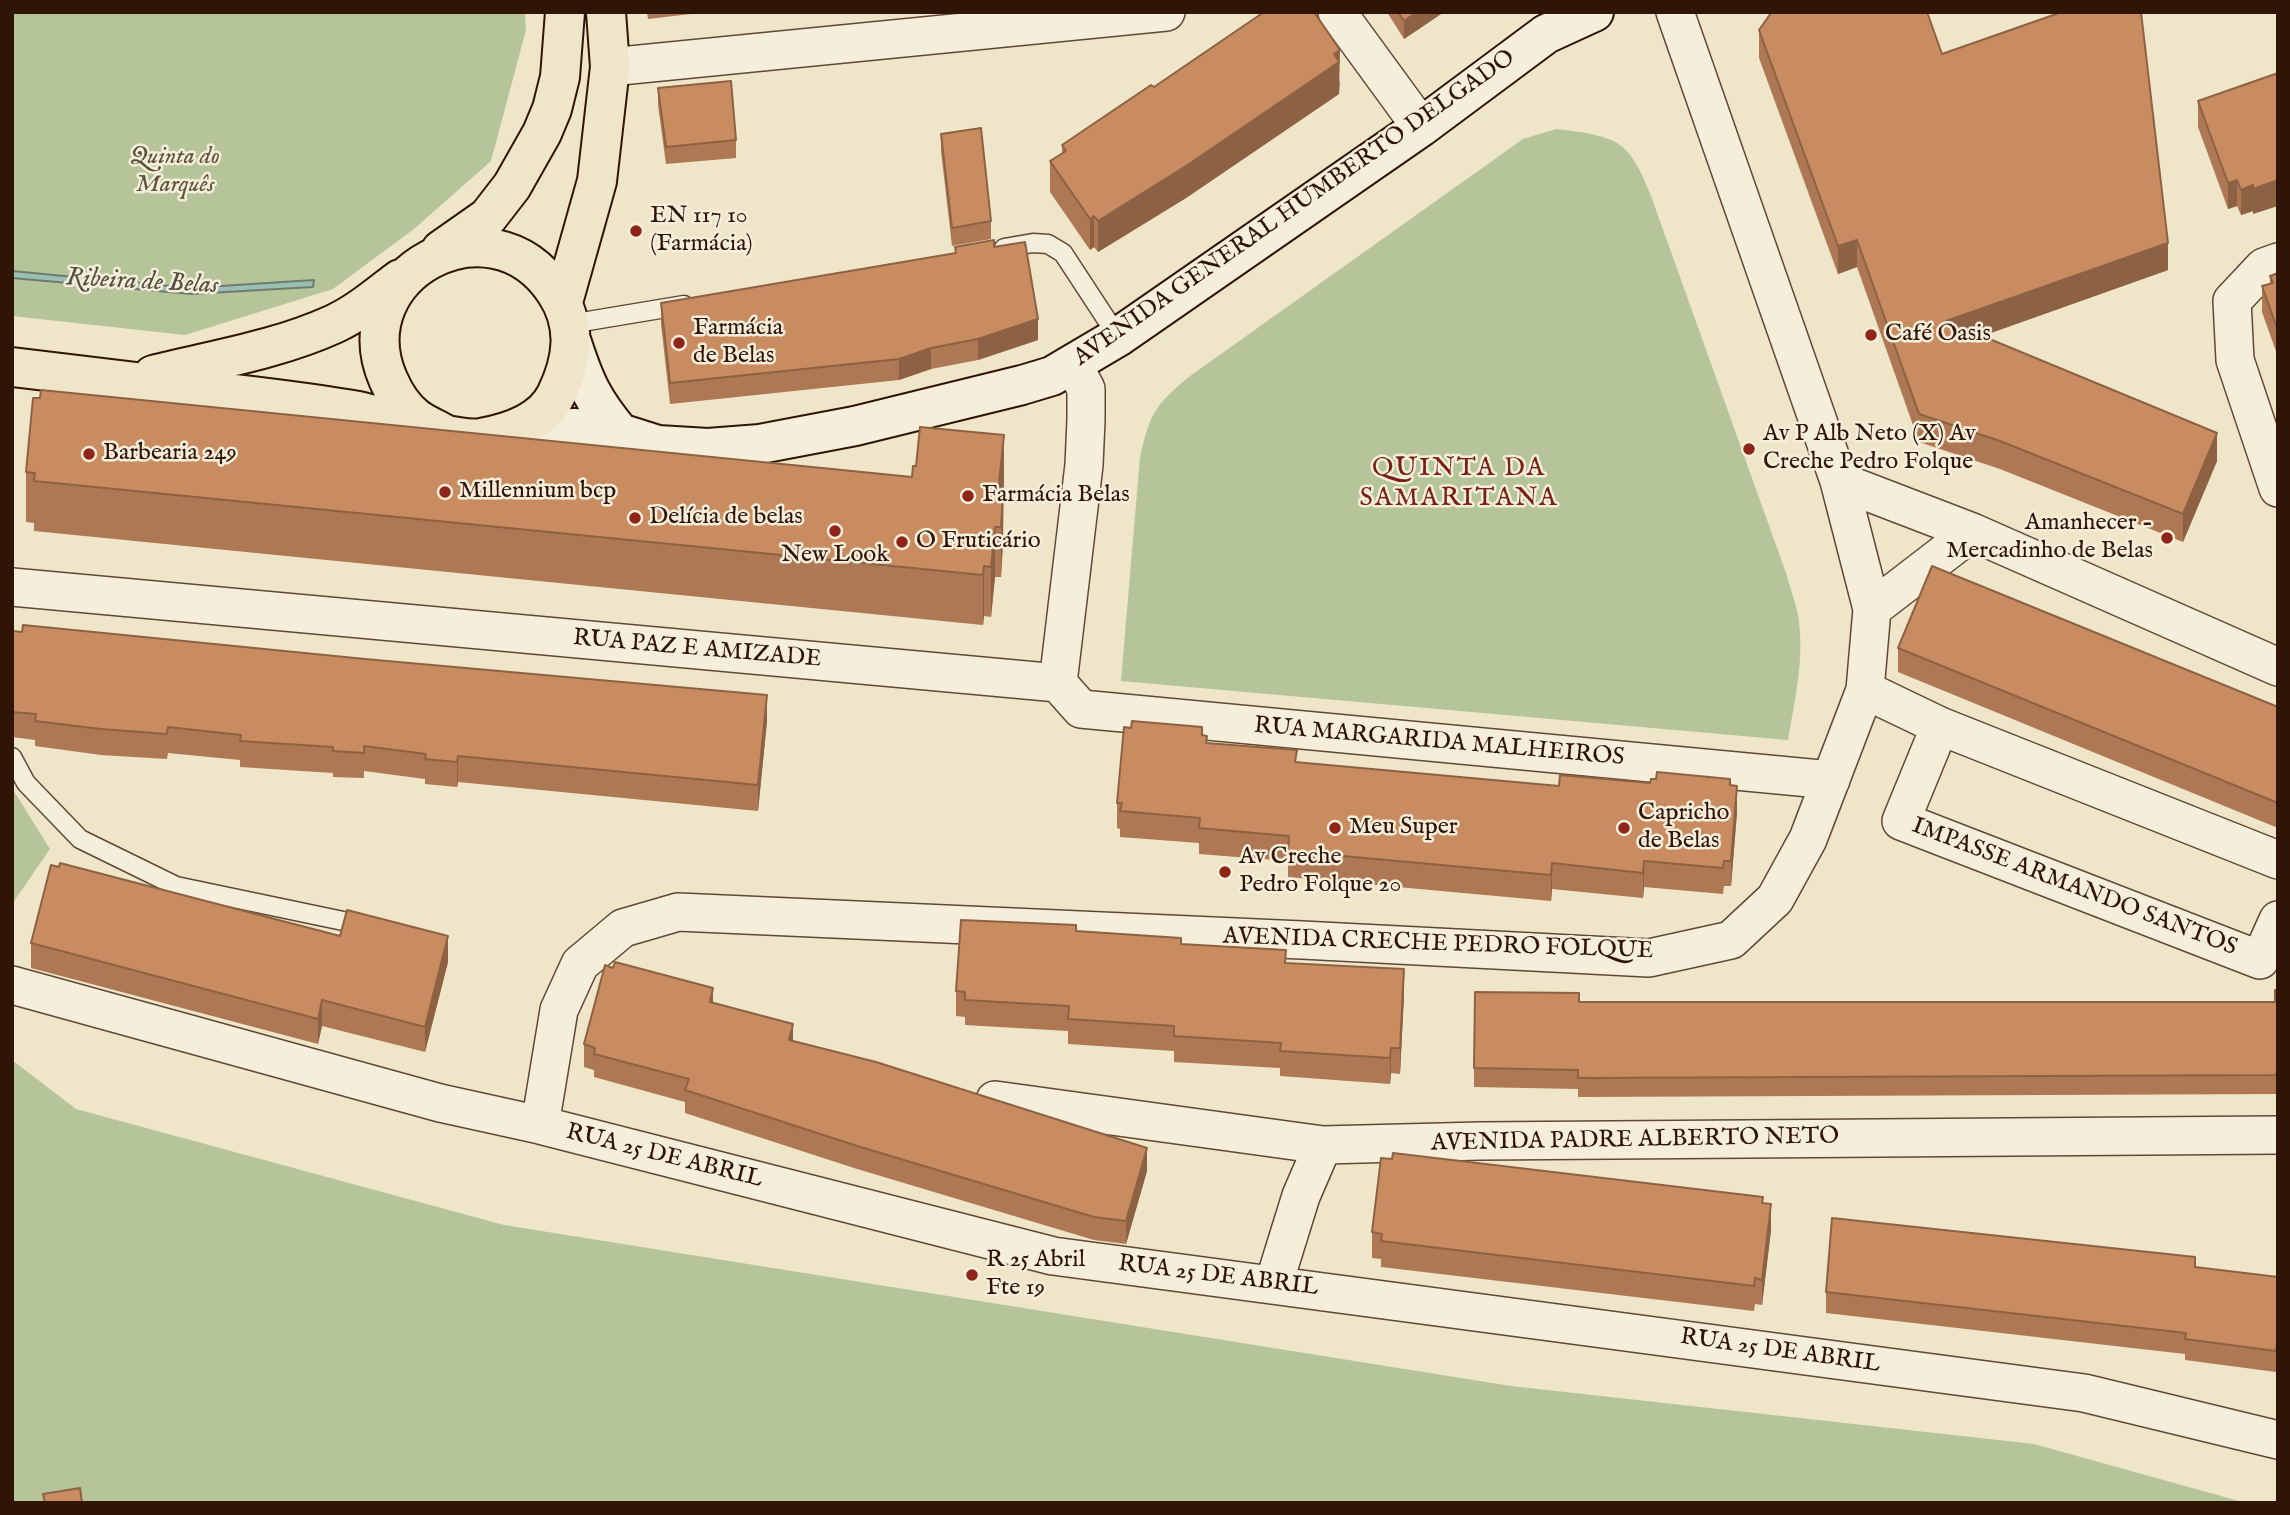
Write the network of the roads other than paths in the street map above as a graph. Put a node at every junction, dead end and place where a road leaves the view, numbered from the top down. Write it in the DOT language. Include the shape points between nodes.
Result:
graph roads {
  1 [pos="565,12"];
  2 [pos="606,12"];
  3 [pos="1166,12"];
  4 [pos="1337,12"];
  5 [pos="1594,12"];
  6 [pos="1675,12"];
  7 [pos="610,67"];
  8 [pos="1421,127"];
  9 [pos="992,250"];
  10 [pos="2278,262"];
  11 [pos="419,265"];
  12 [pos="696,303"];
  13 [pos="568,323"];
  14 [pos="1118,337"];
  15 [pos="1073,364"];
  16 [pos="12,367"];
  17 [pos="127,381"];
  18 [pos="443,433"];
  19 [pos="620,433"];
  20 [pos="505,434"];
  21 [pos="1839,481"];
  22 [pos="2278,488"];
  23 [pos="1972,532"];
  24 [pos="13,592"];
  25 [pos="1872,609"];
  26 [pos="2278,667"];
  27 [pos="1058,683"];
  28 [pos="1865,690"];
  29 [pos="1940,726"];
  30 [pos="12,757"];
  31 [pos="1831,780"];
  32 [pos="2278,860"];
  33 [pos="2278,920"];
  34 [pos="385,930"];
  35 [pos="12,985"];
  36 [pos="995,1100"];
  37 [pos="540,1125"];
  38 [pos="2278,1135"];
  39 [pos="1323,1145"];
  40 [pos="1274,1283"];
  41 [pos="2278,1440"];
  1 -- 11 [label="main road" via="560,77 552,109 512,186 488,217"];
  2 -- 7 [label="main road"];
  3 -- 7 [label="street"];
  4 -- 8 [label="street"];
  5 -- 8 [label="main road, AVENIDA GENERAL HUMBERTO DELGADO" via="1546,34"];
  6 -- 21 [label="street, AVENIDA CRECHE PEDRO FOLQUE"];
  7 -- 13 [label="main road" via="597,181"];
  8 -- 14 [label="main road, AVENIDA GENERAL HUMBERTO DELGADO"];
  9 -- 14 [label="lane" via="1032,243 1048,244 1063,253"];
  10 -- 22 [label="street" via="2264,267 2232,302 2235,360"];
  11 -- 13 [label="main road" via="461,247 492,247 521,257 546,276"];
  11 -- 17 [label="main road" via="334,324 284,343"];
  11 -- 18 [label="main road" via="388,301 380,332 382,364 394,393 415,417"];
  12 -- 13 [label="lane"];
  13 -- 19 [label="main road" via="584,380"];
  13 -- 20 [label="main road" via="566,373 553,399 532,421"];
  14 -- 15 [label="main road, AVENIDA GENERAL HUMBERTO DELGADO"];
  15 -- 19 [label="main road, AVENIDA GENERAL HUMBERTO DELGADO" via="1022,385 760,444 658,445"];
  15 -- 27 [label="street" via="1086,389 1084,465"];
  16 -- 17 [label="main road"];
  17 -- 18 [label="main road" via="358,412"];
  18 -- 20 [label="main road" via="474,439"];
  19 -- 20 [label="main road, AVENIDA GENERAL HUMBERTO DELGADO" via="574,428"];
  21 -- 23 [label="street"];
  21 -- 25 [label="street, AVENIDA CRECHE PEDRO FOLQUE"];
  23 -- 25 [label="street"];
  23 -- 26 [label="street"];
  24 -- 27 [label="street, RUA PAZ E AMIZADE"];
  25 -- 28 [label="street, AVENIDA CRECHE PEDRO FOLQUE"];
  27 -- 31 [label="street, RUA MARGARIDA MALHEIROS" via="1081,709"];
  28 -- 29 [label="street"];
  28 -- 31 [label="street, AVENIDA CRECHE PEDRO FOLQUE"];
  29 -- 32 [label="street"];
  29 -- 33 [label="street, IMPASSE ARMANDO SANTOS" via="1901,821 2260,960"];
  30 -- 34 [label="lane" via="26,783 80,839 176,886"];
  31 -- 37 [label="street, AVENIDA CRECHE PEDRO FOLQUE" via="1808,839 1775,899 1731,940 1649,958 678,912 623,928 580,964 559,1010"];
  35 -- 37 [label="street, RUA 25 DE ABRIL" via="428,1100"];
  36 -- 39 [label="street, AVENIDA PADRE ALBERTO NETO"];
  37 -- 40 [label="street, RUA 25 DE ABRIL" via="1053,1256"];
  38 -- 39 [label="street, AVENIDA PADRE ALBERTO NETO"];
  39 -- 40 [label="street" via="1301,1196"];
  40 -- 41 [label="street, RUA 25 DE ABRIL" via="2084,1393"];
}
